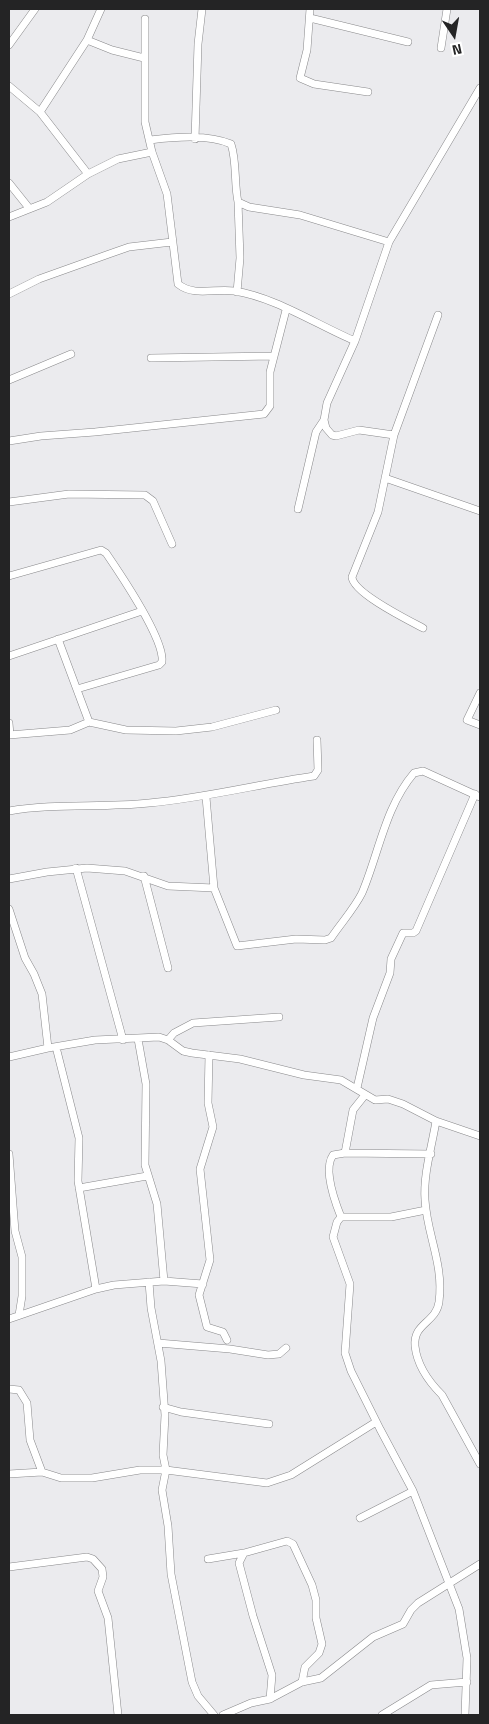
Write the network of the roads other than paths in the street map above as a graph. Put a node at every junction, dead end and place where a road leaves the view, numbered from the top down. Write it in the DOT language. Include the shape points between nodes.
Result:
graph roads {
  1 [pos="35,9"];
  2 [pos="101,9"];
  3 [pos="202,9"];
  4 [pos="310,9"];
  5 [pos="447,9"];
  6 [pos="310,18"];
  7 [pos="146,19"];
  8 [pos="87,40"];
  9 [pos="408,42"];
  10 [pos="9,46"];
  11 [pos="441,48"];
  12 [pos="144,58"];
  13 [pos="9,86"];
  14 [pos="480,88"];
  15 [pos="368,92"];
  16 [pos="40,112"];
  17 [pos="195,139"];
  18 [pos="150,140"];
  19 [pos="152,152"];
  20 [pos="88,174"];
  21 [pos="9,182"];
  22 [pos="238,202"];
  23 [pos="29,208"];
  24 [pos="9,216"];
  25 [pos="172,242"];
  26 [pos="389,242"];
  27 [pos="237,292"];
  28 [pos="9,294"];
  29 [pos="286,310"];
  30 [pos="438,315"];
  31 [pos="355,341"];
  32 [pos="71,354"];
  33 [pos="274,356"];
  34 [pos="151,358"];
  35 [pos="9,380"];
  36 [pos="324,420"];
  37 [pos="394,435"];
  38 [pos="9,441"];
  39 [pos="384,478"];
  40 [pos="9,502"];
  41 [pos="298,509"];
  42 [pos="480,511"];
  43 [pos="172,544"];
  44 [pos="9,576"];
  45 [pos="142,611"];
  46 [pos="423,628"];
  47 [pos="58,639"];
  48 [pos="9,656"];
  49 [pos="77,689"];
  50 [pos="480,693"];
  51 [pos="276,710"];
  52 [pos="89,722"];
  53 [pos="9,723"];
  54 [pos="480,725"];
  55 [pos="9,735"];
  56 [pos="317,740"];
  57 [pos="478,796"];
  58 [pos="206,797"];
  59 [pos="9,811"];
  60 [pos="76,868"];
  61 [pos="144,876"];
  62 [pos="9,879"];
  63 [pos="214,888"];
  64 [pos="9,909"];
  65 [pos="168,968"];
  66 [pos="279,1017"];
  67 [pos="138,1039"];
  68 [pos="122,1040"];
  69 [pos="168,1040"];
  70 [pos="52,1048"];
  71 [pos="209,1055"];
  72 [pos="9,1056"];
  73 [pos="357,1088"];
  74 [pos="365,1095"];
  75 [pos="436,1121"];
  76 [pos="480,1136"];
  77 [pos="345,1153"];
  78 [pos="9,1154"];
  79 [pos="431,1154"];
  80 [pos="9,1163"];
  81 [pos="147,1176"];
  82 [pos="79,1188"];
  83 [pos="426,1210"];
  84 [pos="341,1217"];
  85 [pos="164,1281"];
  86 [pos="149,1282"];
  87 [pos="203,1284"];
  88 [pos="96,1289"];
  89 [pos="19,1316"];
  90 [pos="9,1319"];
  91 [pos="228,1340"];
  92 [pos="158,1343"];
  93 [pos="286,1348"];
  94 [pos="9,1389"];
  95 [pos="164,1407"];
  96 [pos="376,1422"];
  97 [pos="269,1424"];
  98 [pos="480,1464"];
  99 [pos="166,1470"];
  100 [pos="42,1472"];
  101 [pos="9,1474"];
  102 [pos="413,1491"];
  103 [pos="360,1518"];
  104 [pos="244,1554"];
  105 [pos="208,1559"];
  106 [pos="480,1564"];
  107 [pos="9,1566"];
  108 [pos="450,1582"];
  109 [pos="302,1682"];
  110 [pos="467,1682"];
  111 [pos="270,1699"];
  112 [pos="118,1715"];
  113 [pos="214,1715"];
  114 [pos="224,1715"];
  115 [pos="382,1715"];
  116 [pos="465,1715"];
  1 -- 10 [label="street"];
  2 -- 8 [label="street"];
  3 -- 17 [label="street"];
  4 -- 6 [label="street"];
  5 -- 11 [label="street"];
  6 -- 9 [label="street"];
  6 -- 15 [label="street" via="300,78 314,84"];
  7 -- 12 [label="street"];
  8 -- 12 [label="street"];
  8 -- 16 [label="street"];
  12 -- 18 [label="street" via="145,122"];
  13 -- 16 [label="street"];
  14 -- 26 [label="street"];
  16 -- 20 [label="street"];
  17 -- 18 [label="street"];
  17 -- 22 [label="street" via="231,144 235,155"];
  18 -- 19 [label="street"];
  19 -- 20 [label="street" via="118,159"];
  19 -- 25 [label="street" via="167,194"];
  20 -- 23 [label="street" via="47,202"];
  21 -- 23 [label="street"];
  22 -- 26 [label="street" via="249,207 300,215"];
  22 -- 27 [label="street" via="240,258"];
  23 -- 24 [label="street"];
  25 -- 27 [label="street" via="178,284 208,292"];
  25 -- 28 [label="street" via="122,250 39,278"];
  26 -- 31 [label="street"];
  27 -- 29 [label="street" via="262,298"];
  29 -- 31 [label="street"];
  29 -- 33 [label="street"];
  30 -- 37 [label="street"];
  31 -- 36 [label="street" via="327,403"];
  32 -- 35 [label="street"];
  33 -- 34 [label="street"];
  33 -- 38 [label="street" via="270,372 270,406 264,414"];
  36 -- 37 [label="street" via="326,428 336,436 359,430"];
  36 -- 41 [label="street" via="316,432"];
  37 -- 39 [label="street"];
  39 -- 42 [label="street"];
  39 -- 46 [label="street" via="378,512 352,582 384,606"];
  40 -- 43 [label="street" via="69,494 145,495 153,501"];
  44 -- 45 [label="street" via="101,550 115,566"];
  45 -- 47 [label="street"];
  45 -- 49 [label="street" via="162,658 159,665"];
  47 -- 48 [label="street"];
  47 -- 49 [label="street"];
  49 -- 52 [label="street"];
  50 -- 54 [label="street" via="467,720"];
  51 -- 52 [label="street" via="212,727 176,731 126,730"];
  52 -- 55 [label="street" via="70,730"];
  53 -- 55 [label="street"];
  56 -- 58 [label="street" via="318,770 314,776"];
  57 -- 63 [label="street" via="423,771 414,772 394,802 361,895 328,939 237,946"];
  57 -- 73 [label="street" via="416,931 403,933 391,959 390,973 374,1018"];
  58 -- 59 [label="street"];
  58 -- 63 [label="street"];
  60 -- 61 [label="street"];
  60 -- 62 [label="street"];
  60 -- 68 [label="street"];
  61 -- 63 [label="street" via="168,886"];
  61 -- 65 [label="street"];
  64 -- 70 [label="street" via="25,958 42,994"];
  66 -- 69 [label="street" via="193,1022"];
  67 -- 68 [label="street"];
  67 -- 69 [label="street" via="159,1037"];
  67 -- 81 [label="street" via="146,1078"];
  68 -- 70 [label="street" via="95,1040"];
  69 -- 71 [label="street" via="183,1051"];
  70 -- 72 [label="street"];
  70 -- 82 [label="street" via="79,1138"];
  71 -- 73 [label="street" via="341,1080"];
  71 -- 87 [label="street" via="208,1102 212,1127 200,1169 210,1260"];
  73 -- 74 [label="street"];
  74 -- 75 [label="street" via="375,1100 388,1099 403,1104"];
  74 -- 77 [label="street" via="353,1110"];
  75 -- 76 [label="street"];
  75 -- 79 [label="street"];
  77 -- 79 [label="street"];
  77 -- 84 [label="street" via="333,1155 329,1160 332,1195"];
  78 -- 80 [label="street"];
  79 -- 83 [label="street"];
  80 -- 89 [label="street" via="15,1231 22,1257"];
  81 -- 82 [label="street"];
  81 -- 85 [label="street" via="157,1204"];
  82 -- 88 [label="street"];
  83 -- 84 [label="street" via="391,1217"];
  83 -- 98 [label="street" via="438,1262 439,1301 434,1314 417,1330 416,1351 424,1372 442,1395"];
  84 -- 96 [label="street" via="333,1237 350,1284 345,1353"];
  85 -- 86 [label="street"];
  85 -- 87 [label="street"];
  86 -- 88 [label="street"];
  86 -- 92 [label="street"];
  87 -- 91 [label="street" via="199,1295 206,1324 224,1332"];
  88 -- 89 [label="street"];
  89 -- 90 [label="street"];
  92 -- 93 [label="street" via="274,1356"];
  92 -- 95 [label="street"];
  94 -- 100 [label="street" via="18,1390 27,1403 30,1440"];
  95 -- 97 [label="street"];
  95 -- 99 [label="street" via="163,1455"];
  96 -- 99 [label="street" via="275,1482"];
  96 -- 102 [label="street"];
  99 -- 100 [label="street" via="140,1470 92,1478 60,1478"];
  99 -- 113 [label="street" via="162,1490 187,1659 198,1696"];
  100 -- 101 [label="street"];
  102 -- 103 [label="street"];
  102 -- 108 [label="street"];
  104 -- 105 [label="street"];
  104 -- 109 [label="street" via="289,1542 293,1544 312,1585 322,1644 305,1667"];
  104 -- 111 [label="street" via="239,1563 272,1675"];
  106 -- 108 [label="street"];
  107 -- 112 [label="street" via="87,1557 102,1569 98,1591 108,1618"];
  108 -- 109 [label="street" via="411,1610 403,1624 373,1637 320,1678"];
  108 -- 110 [label="street" via="459,1608 467,1658"];
  109 -- 111 [label="street"];
  110 -- 115 [label="street" via="431,1685"];
  110 -- 116 [label="street"];
  111 -- 114 [label="street" via="250,1703"];
}
